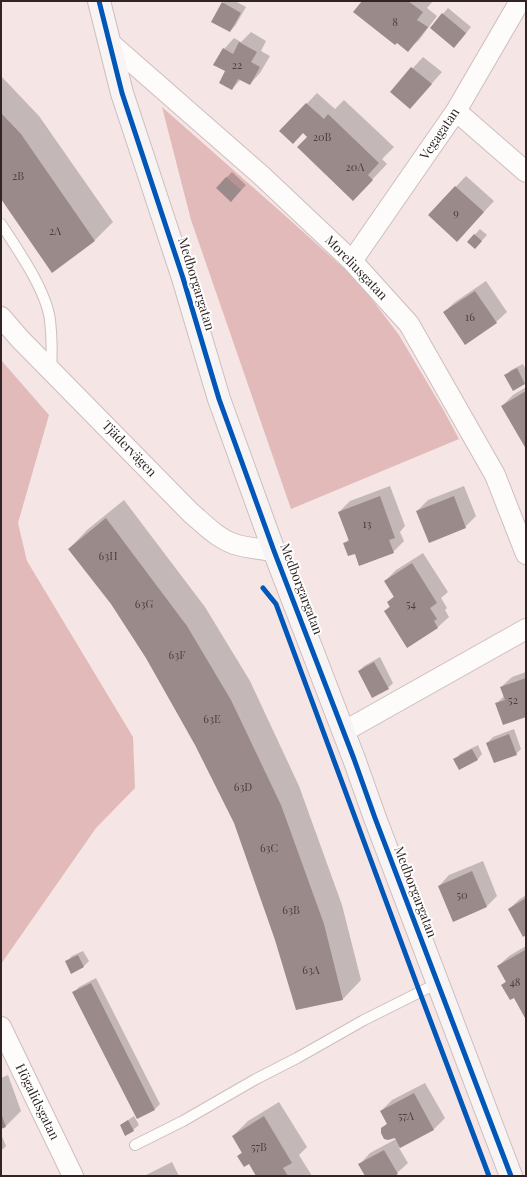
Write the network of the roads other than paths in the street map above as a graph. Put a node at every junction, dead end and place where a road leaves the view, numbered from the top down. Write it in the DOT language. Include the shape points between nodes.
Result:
graph roads {
  1 [pos="99,1"];
  2 [pos="520,1"];
  3 [pos="109,42"];
  4 [pos="456,111"];
  5 [pos="526,172"];
  6 [pos="1,224"];
  7 [pos="352,261"];
  8 [pos="1,317"];
  9 [pos="51,370"];
  10 [pos="274,551"];
  11 [pos="526,554"];
  12 [pos="526,629"];
  13 [pos="343,732"];
  14 [pos="438,983"];
  15 [pos="1,1027"];
  16 [pos="135,1145"];
  17 [pos="73,1176"];
  18 [pos="511,1176"];
  1 -- 3 [label="street, Medborgargatan"];
  2 -- 4 [label="street, Vegagatan"];
  3 -- 7 [label="street, Moreliusgatan" via="262,176"];
  3 -- 10 [label="street, Medborgargatan" via="122,93 220,399"];
  4 -- 5 [label="street"];
  4 -- 7 [label="street, Vegagatan"];
  6 -- 9 [label="lane" via="40,288 50,319"];
  7 -- 11 [label="street, Moreliusgatan" via="409,324 495,476"];
  8 -- 9 [label="street, Tjädervägen"];
  9 -- 10 [label="street, Tjädervägen" via="191,513 216,534 232,544"];
  10 -- 13 [label="street, Medborgargatan"];
  12 -- 13 [label="street"];
  13 -- 14 [label="street, Medborgargatan"];
  14 -- 16 [label="lane" via="364,1020"];
  14 -- 18 [label="street, Medborgargatan"];
  15 -- 17 [label="street, Högalidsgatan"];
}
